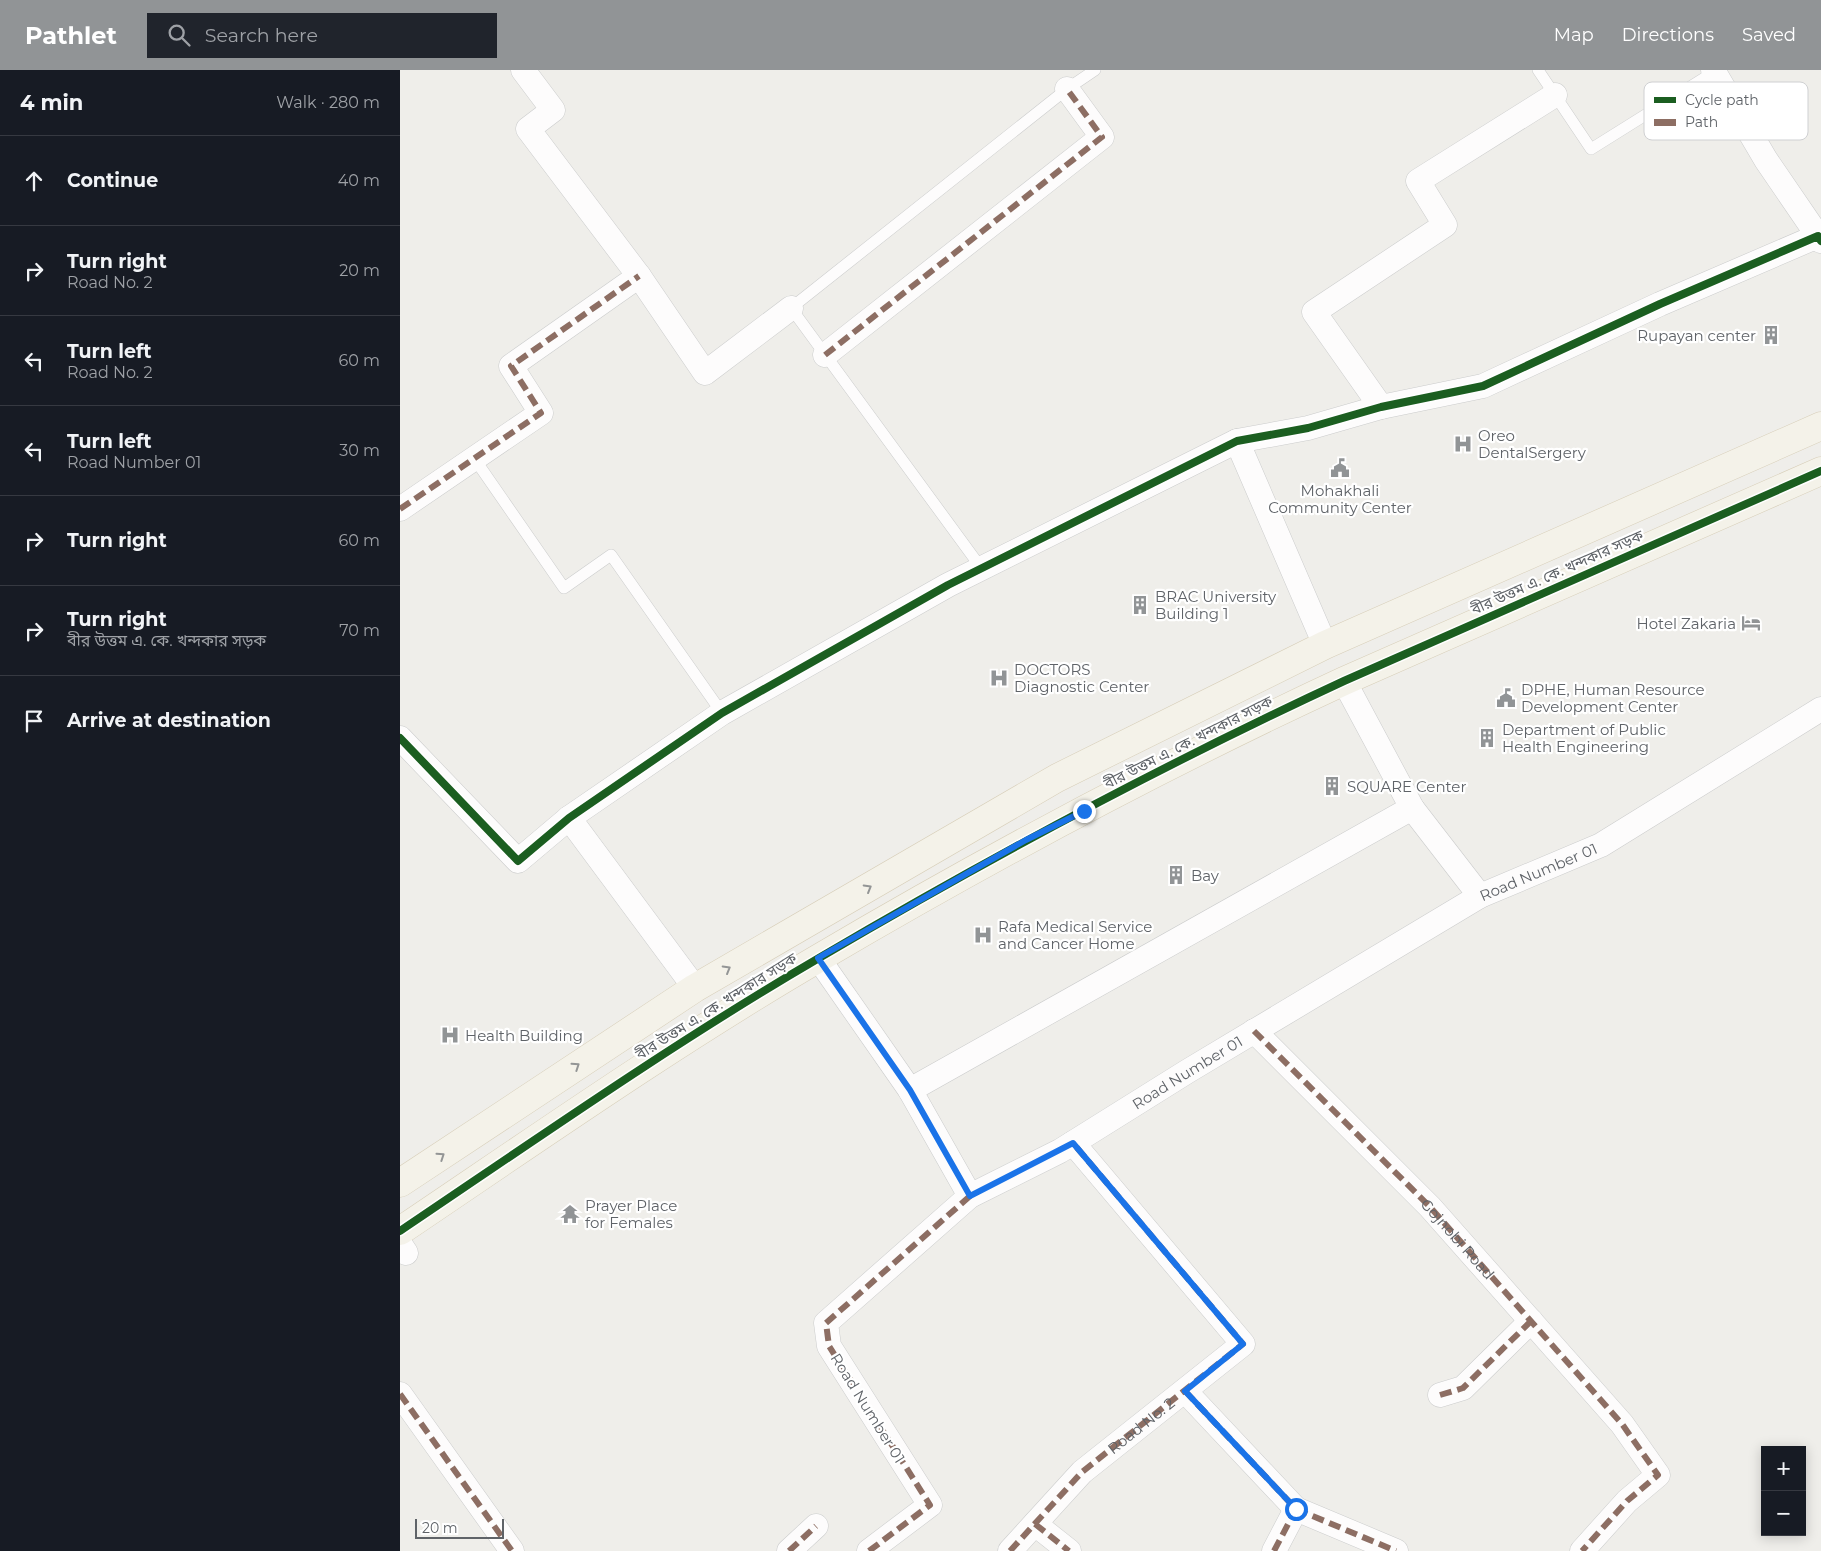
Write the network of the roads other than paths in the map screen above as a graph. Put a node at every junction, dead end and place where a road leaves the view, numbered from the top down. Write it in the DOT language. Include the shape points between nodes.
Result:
graph roads {
  1 [pos="523,70"];
  2 [pos="1095,70"];
  3 [pos="1538,70"];
  4 [pos="1713,71"];
  5 [pos="1696,82"];
  6 [pos="1720,82"];
  7 [pos="1067,89"];
  8 [pos="1555,94"];
  9 [pos="1644,115"];
  10 [pos="1754,140"];
  11 [pos="1820,237"];
  12 [pos="639,276"];
  13 [pos="791,308"];
  14 [pos="825,355"];
  15 [pos="1381,407"];
  16 [pos="1821,426"];
  17 [pos="1237,441"];
  18 [pos="474,458"];
  19 [pos="1821,471"];
  20 [pos="400,509"];
  21 [pos="982,569"];
  22 [pos="1326,645"];
  23 [pos="1344,681"];
  24 [pos="1821,709"];
  25 [pos="722,713"];
  26 [pos="400,738"];
  27 [pos="1412,808"];
  28 [pos="569,818"];
  29 [pos="1480,896"];
  30 [pos="818,958"];
  31 [pos="695,988"];
  32 [pos="1254,1031"];
  33 [pos="910,1090"];
  34 [pos="1073,1143"];
  35 [pos="400,1183"];
  36 [pos="970,1196"];
  37 [pos="402,1243"];
  38 [pos="1531,1321"];
  39 [pos="1185,1391"];
  40 [pos="400,1394"];
  41 [pos="1440,1395"];
  42 [pos="1296,1509"];
  43 [pos="1035,1524"];
  44 [pos="816,1526"];
  45 [pos="512,1551"];
  46 [pos="789,1551"];
  47 [pos="869,1551"];
  48 [pos="1010,1551"];
  49 [pos="1069,1551"];
  50 [pos="1274,1551"];
  51 [pos="1396,1551"];
  52 [pos="1582,1551"];
  1 -- 12 [label="street" via="553,110 528,129"];
  2 -- 7 [label="lane"];
  3 -- 8 [label="lane"];
  4 -- 5 [label="lane"];
  4 -- 6 [label="street"];
  7 -- 13 [label="lane"];
  7 -- 14 [label="street" via="1102,137"];
  8 -- 9 [label="lane" via="1591,149"];
  8 -- 15 [label="street" via="1418,181 1445,225 1314,312"];
  10 -- 11 [label="street"];
  11 -- 15 [label="street" via="1660,304 1483,386"];
  12 -- 13 [label="street" via="705,373"];
  12 -- 18 [label="street" via="511,366 541,413"];
  13 -- 14 [label="lane"];
  14 -- 21 [label="lane"];
  15 -- 17 [label="street" via="1308,428"];
  16 -- 22 [label="main road, বীর উত্তম এ. কে. খন্দকার সড়ক"];
  17 -- 21 [label="street"];
  17 -- 22 [label="street"];
  18 -- 20 [label="street"];
  18 -- 25 [label="lane" via="564,588 611,555"];
  19 -- 23 [label="main road, বীর উত্তম এ. কে. খন্দকার সড়ক"];
  21 -- 25 [label="street"];
  31 -- 22 [label="main road, বীর উত্তম এ. কে. খন্দকার সড়ক, one-way" via="1057,778"];
  23 -- 27 [label="street"];
  23 -- 30 [label="main road, বীর উত্তম এ. কে. খন্দকার সড়ক" via="1026,840"];
  24 -- 29 [label="street, Road Number 01" via="1600,846"];
  25 -- 28 [label="street"];
  26 -- 28 [label="street" via="518,861"];
  27 -- 29 [label="street"];
  27 -- 33 [label="street"];
  28 -- 31 [label="street"];
  29 -- 32 [label="street, Road Number 01"];
  30 -- 33 [label="street"];
  30 -- 37 [label="main road, বীর উত্তম এ. কে. খন্দকার সড়ক" via="640,1069"];
  35 -- 31 [label="main road, বীর উত্তম এ. কে. খন্দকার সড়ক, one-way"];
  32 -- 34 [label="street, Road Number 01"];
  32 -- 38 [label="street, Gojnobi Road" via="1430,1206"];
  33 -- 36 [label="street"];
  34 -- 36 [label="street, Road Number 01"];
  34 -- 39 [label="street, Road No. 2" via="1243,1344"];
  36 -- 47 [label="street, Road Number 01" via="826,1323 829,1346 930,1505"];
  38 -- 41 [label="street" via="1462,1388"];
  38 -- 52 [label="street, Gojnobi Road" via="1622,1424 1658,1475 1627,1501"];
  39 -- 42 [label="street"];
  39 -- 43 [label="street, Road No. 2" via="1082,1472"];
  40 -- 45 [label="street"];
  42 -- 50 [label="street"];
  42 -- 51 [label="street"];
  43 -- 48 [label="street, Road No. 2"];
  43 -- 49 [label="street"];
  44 -- 46 [label="street"];
}
